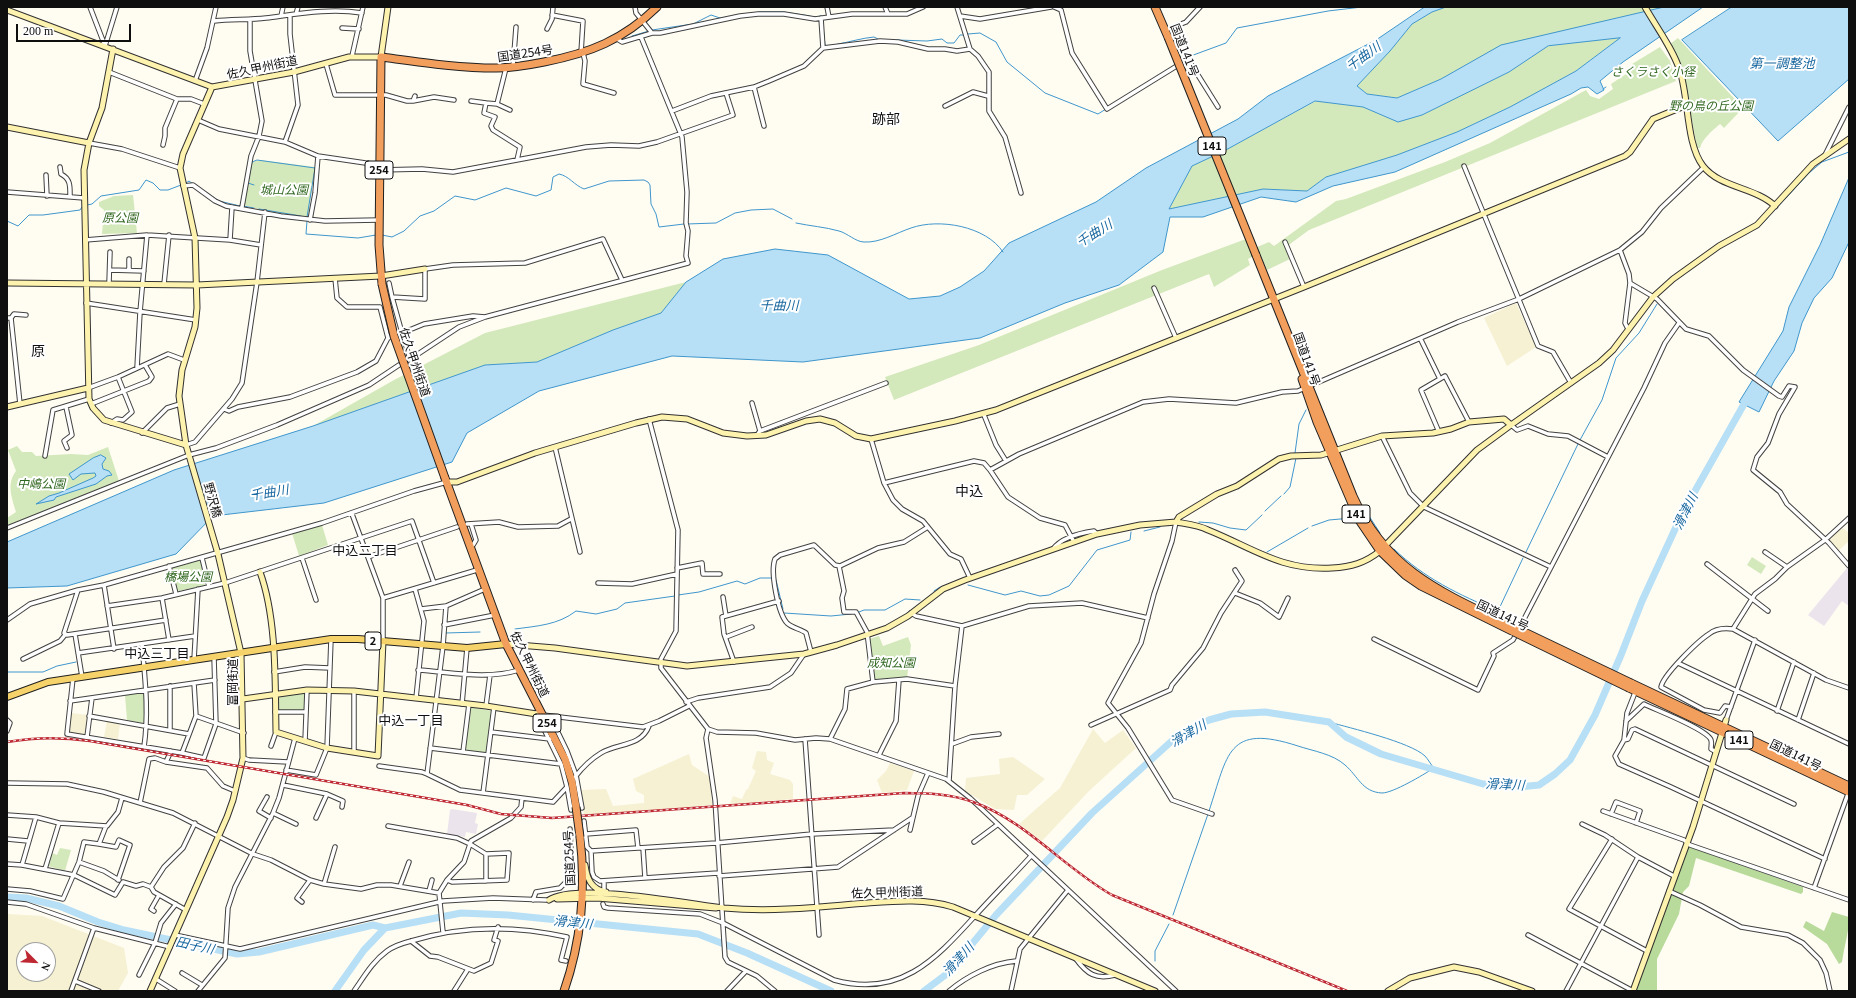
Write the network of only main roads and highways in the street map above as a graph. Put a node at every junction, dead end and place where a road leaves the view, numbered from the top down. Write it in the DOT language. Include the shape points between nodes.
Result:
graph roads {
  1 [pos="657,7"];
  2 [pos="1155,7"];
  3 [pos="381,57"];
  4 [pos="1333,451"];
  5 [pos="1382,549"];
  6 [pos="506,644"];
  7 [pos="9,696"];
  8 [pos="1849,790"];
  9 [pos="580,896"];
  10 [pos="564,991"];
  1 -- 3 [label="highway, 国道254号" via="617,39 582,53 510,68 479,68"];
  2 -- 4 [label="highway, 国道141号 / 141, bridge"];
  3 -- 6 [label="highway, 佐久甲州街道 / 254, bridge" via="379,220 384,281 394,336"];
  4 -- 5 [label="highway, 国道141号 / 141" via="1362,514"];
  4 -- 5 [label="highway, 国道141号 / 141" via="1359,520"];
  5 -- 8 [label="highway, 国道141号 / 141, bridge" via="1405,575 1420,586 1632,687 1724,726"];
  6 -- 7 [label="main road, 富岡街道 / 2" via="467,648 331,639 73,678 35,686"];
  6 -- 9 [label="highway, 佐久甲州街道 / 254, bridge" via="565,759 572,782 581,837"];
  9 -- 10 [label="highway, 国道254号 / 254" via="578,936"];
}
